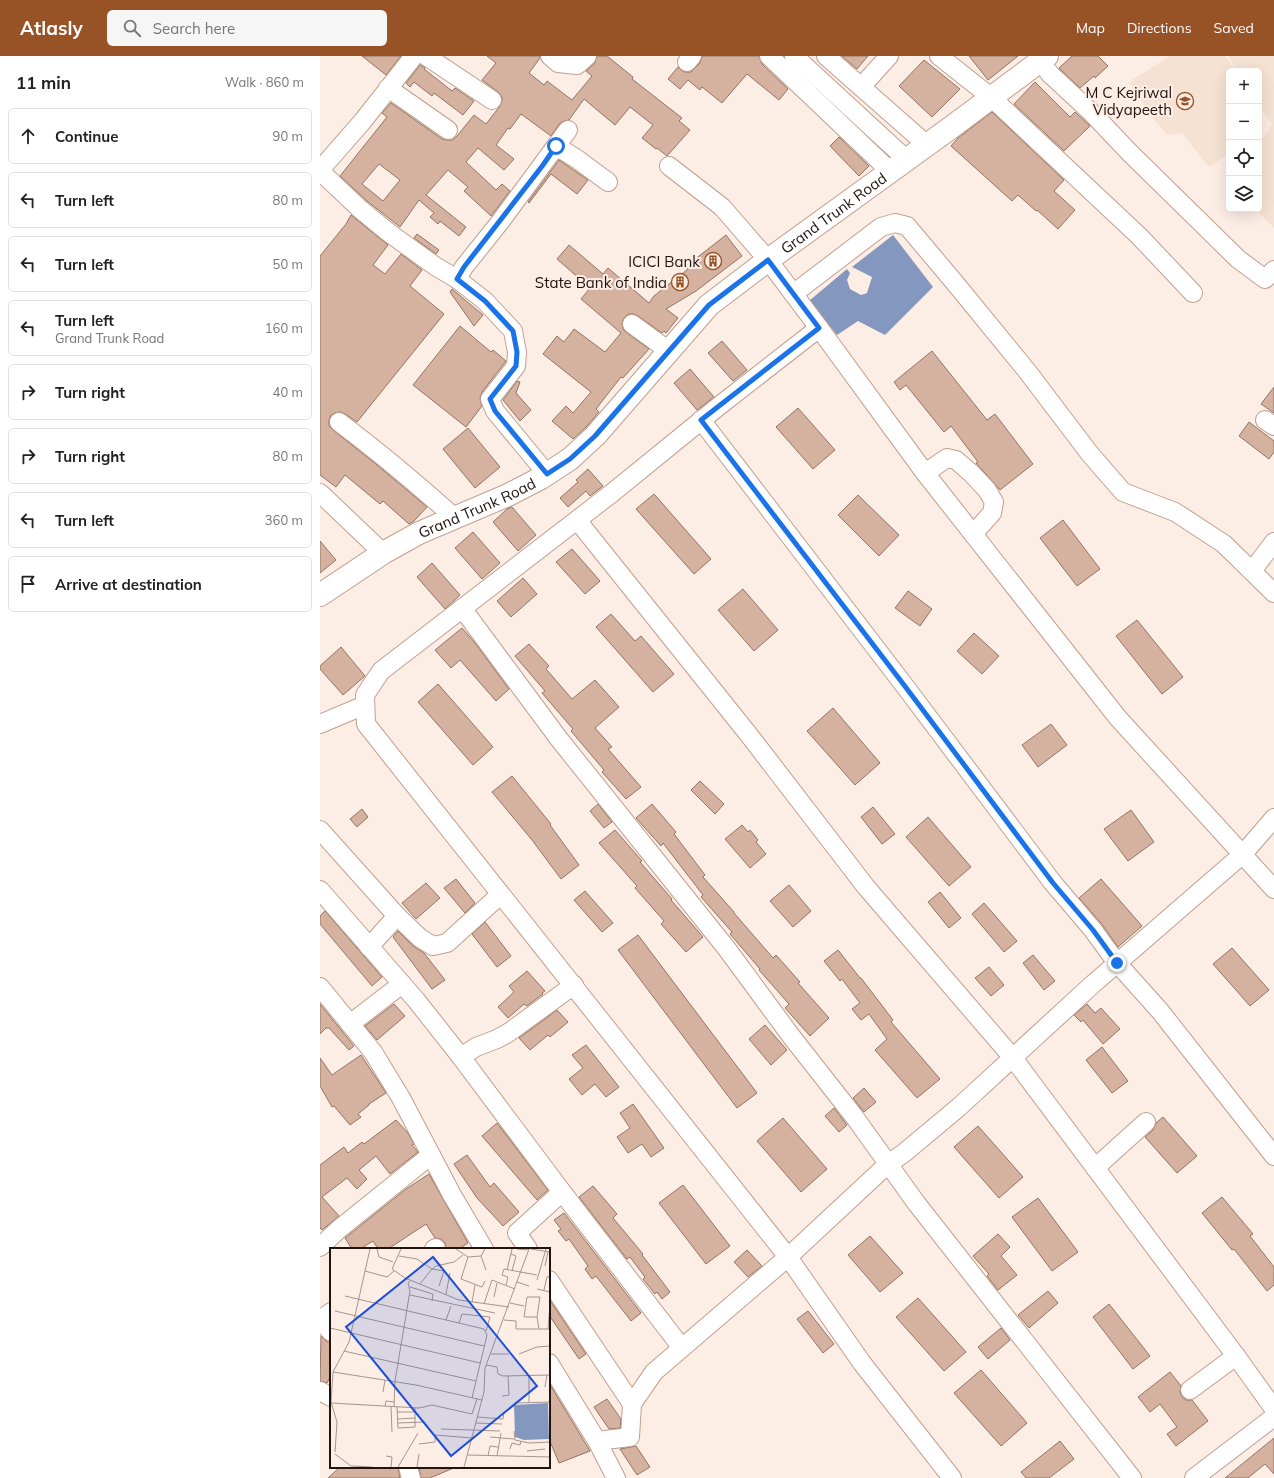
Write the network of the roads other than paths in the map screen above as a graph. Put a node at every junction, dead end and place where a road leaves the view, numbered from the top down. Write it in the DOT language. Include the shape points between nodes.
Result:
graph roads {
  1 [pos="414,56"];
  2 [pos="426,56"];
  3 [pos="550,56"];
  4 [pos="587,56"];
  5 [pos="769,56"];
  6 [pos="794,56"];
  7 [pos="826,56"];
  8 [pos="889,56"];
  9 [pos="939,56"];
  10 [pos="1044,59"];
  11 [pos="861,87"];
  12 [pos="388,88"];
  13 [pos="992,98"];
  14 [pos="492,100"];
  15 [pos="448,130"];
  16 [pos="568,130"];
  17 [pos="927,145"];
  18 [pos="556,146"];
  19 [pos="898,165"];
  20 [pos="669,166"];
  21 [pos="320,171"];
  22 [pos="608,182"];
  23 [pos="768,260"];
  24 [pos="1274,270"];
  25 [pos="457,279"];
  26 [pos="1193,293"];
  27 [pos="793,294"];
  28 [pos="632,324"];
  29 [pos="819,328"];
  30 [pos="669,350"];
  31 [pos="701,420"];
  32 [pos="338,422"];
  33 [pos="925,473"];
  34 [pos="547,474"];
  35 [pos="320,493"];
  36 [pos="455,518"];
  37 [pos="577,520"];
  38 [pos="973,534"];
  39 [pos="1274,542"];
  40 [pos="382,553"];
  41 [pos="1252,571"];
  42 [pos="1274,593"];
  43 [pos="320,595"];
  44 [pos="462,608"];
  45 [pos="366,705"];
  46 [pos="320,724"];
  47 [pos="1274,818"];
  48 [pos="320,830"];
  49 [pos="1243,854"];
  50 [pos="1274,889"];
  51 [pos="320,890"];
  52 [pos="500,895"];
  53 [pos="397,916"];
  54 [pos="370,947"];
  55 [pos="1117,963"];
  56 [pos="402,984"];
  57 [pos="574,985"];
  58 [pos="320,987"];
  59 [pos="350,1024"];
  60 [pos="462,1057"];
  61 [pos="1013,1058"];
  62 [pos="1146,1122"];
  63 [pos="431,1155"];
  64 [pos="1274,1156"];
  65 [pos="888,1164"];
  66 [pos="1095,1168"];
  67 [pos="562,1192"];
  68 [pos="320,1247"];
  69 [pos="483,1248"];
  70 [pos="527,1248"];
  71 [pos="788,1257"];
  72 [pos="550,1281"];
  73 [pos="330,1313"];
  74 [pos="330,1331"];
  75 [pos="682,1348"];
  76 [pos="1236,1356"];
  77 [pos="550,1366"];
  78 [pos="1190,1390"];
  79 [pos="320,1391"];
  80 [pos="330,1396"];
  81 [pos="632,1404"];
  82 [pos="1274,1410"];
  83 [pos="1274,1417"];
  84 [pos="597,1441"];
  85 [pos="408,1468"];
  86 [pos="411,1478"];
  87 [pos="616,1478"];
  88 [pos="952,1478"];
  89 [pos="1132,1478"];
  90 [pos="1194,1478"];
  1 -- 12 [label="street"];
  2 -- 14 [label="street"];
  3 -- 4 [label="street" via="558,63 577,65"];
  5 -- 19 [label="street"];
  6 -- 19 [label="street"];
  7 -- 11 [label="street"];
  8 -- 11 [label="street"];
  9 -- 13 [label="street"];
  10 -- 13 [label="main road, Grand Trunk Road"];
  10 -- 24 [label="street" via="1050,74 1238,259 1265,279"];
  11 -- 17 [label="street"];
  12 -- 15 [label="street"];
  12 -- 21 [label="street"];
  13 -- 17 [label="main road, Grand Trunk Road"];
  13 -- 26 [label="street" via="1139,236"];
  16 -- 18 [label="street"];
  17 -- 19 [label="main road, Grand Trunk Road"];
  18 -- 22 [label="street"];
  18 -- 25 [label="street"];
  19 -- 23 [label="main road, Grand Trunk Road"];
  20 -- 23 [label="street" via="722,207"];
  21 -- 25 [label="street" via="388,232"];
  23 -- 27 [label="street"];
  23 -- 30 [label="main road, Grand Trunk Road" via="709,305"];
  25 -- 34 [label="street" via="485,301 513,331 517,352 516,366 490,399 495,411"];
  27 -- 29 [label="street"];
  27 -- 41 [label="street" via="881,227 895,223 907,226 956,283 1090,454 1123,492 1176,512 1224,544"];
  28 -- 30 [label="street"];
  29 -- 31 [label="street"];
  29 -- 33 [label="street"];
  30 -- 34 [label="main road, Grand Trunk Road" via="595,436 570,459"];
  31 -- 37 [label="street"];
  31 -- 55 [label="street" via="1053,883"];
  32 -- 36 [label="street" via="416,483"];
  33 -- 38 [label="street"];
  33 -- 38 [label="street" via="947,458 956,460 987,490 994,502 992,513"];
  34 -- 36 [label="main road, Grand Trunk Road" via="508,495"];
  35 -- 40 [label="street"];
  36 -- 40 [label="main road, Grand Trunk Road"];
  37 -- 44 [label="street"];
  37 -- 61 [label="street" via="749,735 866,887"];
  38 -- 49 [label="street" via="1118,718"];
  39 -- 41 [label="street"];
  40 -- 43 [label="main road, Grand Trunk Road"];
  41 -- 42 [label="street"];
  44 -- 45 [label="street" via="381,671 365,695"];
  44 -- 65 [label="street" via="559,738 727,949"];
  45 -- 46 [label="street"];
  45 -- 52 [label="street" via="366,724"];
  47 -- 49 [label="street"];
  48 -- 53 [label="street"];
  49 -- 50 [label="street"];
  49 -- 55 [label="street"];
  51 -- 54 [label="street"];
  52 -- 53 [label="street" via="447,943 433,946 420,938"];
  52 -- 57 [label="street"];
  53 -- 54 [label="street"];
  54 -- 56 [label="street"];
  55 -- 61 [label="street"];
  55 -- 64 [label="street" via="1160,1011"];
  56 -- 59 [label="street"];
  56 -- 60 [label="street"];
  57 -- 60 [label="street" via="508,1033 476,1047"];
  57 -- 71 [label="street"];
  58 -- 59 [label="street"];
  59 -- 63 [label="street" via="373,1052"];
  60 -- 67 [label="street"];
  61 -- 65 [label="street" via="959,1107"];
  61 -- 66 [label="street"];
  62 -- 66 [label="street"];
  63 -- 68 [label="street"];
  63 -- 69 [label="street"];
  65 -- 71 [label="street"];
  65 -- 89 [label="street"];
  66 -- 76 [label="street"];
  67 -- 70 [label="street" via="518,1233"];
  67 -- 75 [label="street"];
  71 -- 75 [label="street"];
  71 -- 88 [label="street" via="862,1363"];
  72 -- 81 [label="street"];
  73 -- 74 [label="street" via="320,1320"];
  75 -- 81 [label="street" via="654,1372"];
  76 -- 78 [label="street"];
  76 -- 82 [label="street"];
  77 -- 84 [label="street"];
  79 -- 80 [label="street"];
  81 -- 84 [label="street" via="630,1437"];
  83 -- 90 [label="street"];
  84 -- 87 [label="street"];
  85 -- 86 [label="street"];
}
